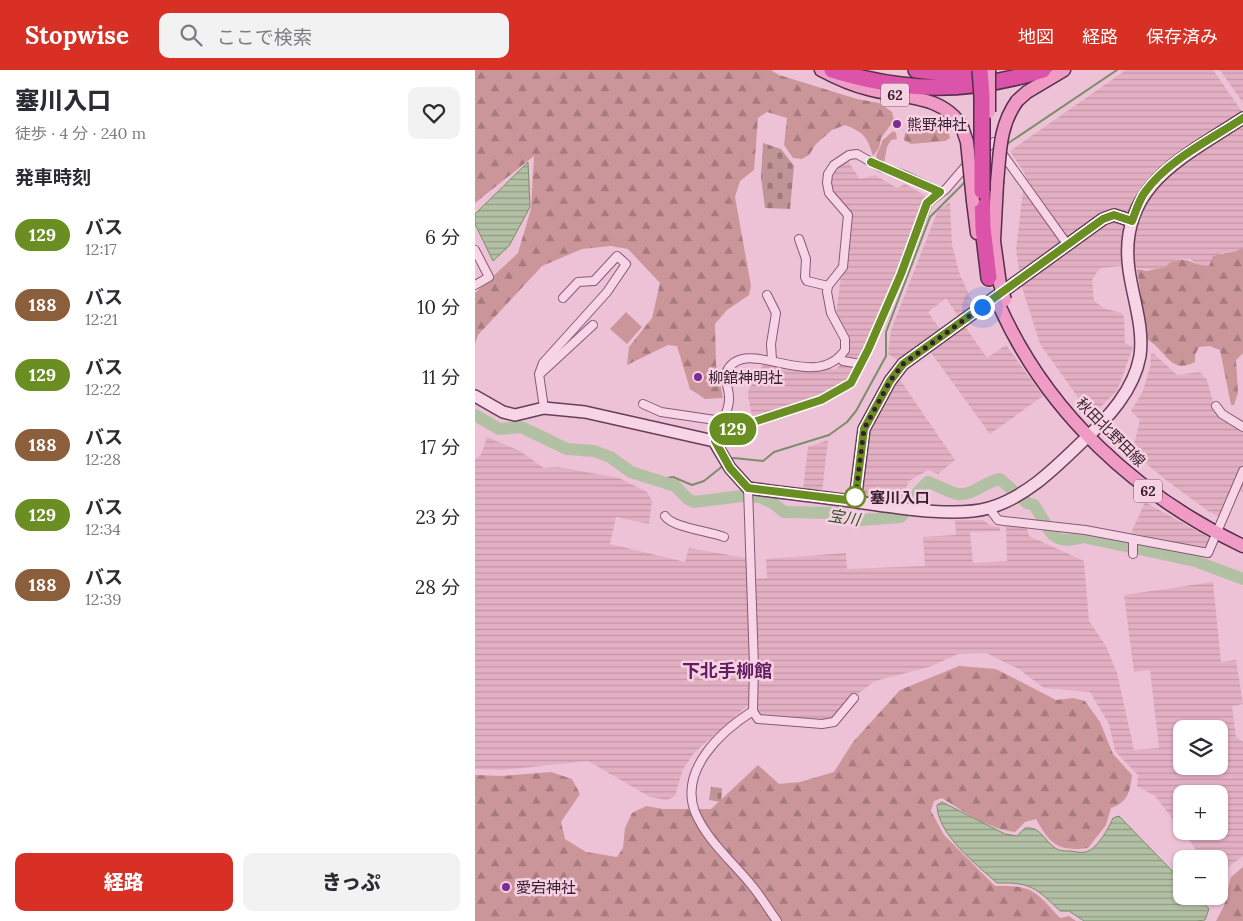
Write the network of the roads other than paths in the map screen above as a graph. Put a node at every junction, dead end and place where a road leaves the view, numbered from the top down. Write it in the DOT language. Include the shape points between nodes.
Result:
graph roads {
  1 [pos="821,70"];
  2 [pos="833,70"];
  3 [pos="865,70"];
  4 [pos="916,70"];
  5 [pos="989,70"];
  6 [pos="1007,70"];
  7 [pos="1043,70"];
  8 [pos="1065,70"];
  9 [pos="977,73"];
  10 [pos="1243,118"];
  11 [pos="985,191"];
  12 [pos="940,192"];
  13 [pos="1132,221"];
  14 [pos="799,239"];
  15 [pos="1067,244"];
  16 [pos="475,250"];
  17 [pos="994,284"];
  18 [pos="475,285"];
  19 [pos="828,286"];
  20 [pos="767,295"];
  21 [pos="563,298"];
  22 [pos="593,325"];
  23 [pos="840,358"];
  24 [pos="772,360"];
  25 [pos="861,364"];
  26 [pos="539,374"];
  27 [pos="475,396"];
  28 [pos="643,404"];
  29 [pos="1216,406"];
  30 [pos="544,408"];
  31 [pos="722,421"];
  32 [pos="1243,427"];
  33 [pos="723,432"];
  34 [pos="1089,436"];
  35 [pos="715,441"];
  36 [pos="1243,471"];
  37 [pos="748,493"];
  38 [pos="855,501"];
  39 [pos="989,508"];
  40 [pos="665,516"];
  41 [pos="1216,533"];
  42 [pos="724,537"];
  43 [pos="1133,539"];
  44 [pos="1243,546"];
  45 [pos="1133,554"];
  46 [pos="855,698"];
  47 [pos="753,711"];
  48 [pos="777,921"];
  1 -- 11 [label="main road, 62, bridge" via="839,80 923,100 951,112 962,127"];
  2 -- 7 [label="highway" via="893,85 940,89 992,83"];
  3 -- 9 [label="highway" via="916,78"];
  4 -- 9 [label="highway"];
  5 -- 11 [label="main road, bridge"];
  6 -- 9 [label="highway"];
  8 -- 11 [label="main road, bridge" via="1027,92 1008,114"];
  9 -- 11 [label="highway, bridge" via="982,97"];
  10 -- 13 [label="street" via="1156,179 1143,194"];
  11 -- 17 [label="highway" via="985,250"];
  12 -- 15 [label="street" via="953,182 966,164 994,142"];
  12 -- 19 [label="street" via="857,154 849,155 834,165 828,174 829,193 848,215 843,267"];
  12 -- 25 [label="street" via="927,203 901,274"];
  13 -- 15 [label="street" via="1120,215 1110,215"];
  13 -- 34 [label="street" via="1128,262 1139,320 1140,356 1119,403"];
  14 -- 19 [label="street" via="806,259 807,281"];
  15 -- 38 [label="street" via="903,364 864,429"];
  16 -- 18 [label="street" via="489,277"];
  17 -- 34 [label="main road, 秋田北野田線 / 62, bridge" via="1020,338 1059,402"];
  19 -- 23 [label="street" via="829,308 845,339 845,350"];
  20 -- 24 [label="street" via="775,314"];
  21 -- 26 [label="street" via="578,282 594,281 617,256 626,264 607,292 543,363"];
  22 -- 26 [label="street"];
  23 -- 24 [label="street" via="813,368 798,368"];
  23 -- 25 [label="street"];
  24 -- 31 [label="street" via="741,360 728,369 729,399"];
  25 -- 33 [label="street" via="851,383 837,392"];
  26 -- 30 [label="street"];
  27 -- 30 [label="street" via="515,415"];
  28 -- 31 [label="street" via="661,412"];
  29 -- 32 [label="street" via="1222,414"];
  30 -- 35 [label="street" via="629,420"];
  31 -- 33 [label="street"];
  33 -- 35 [label="street"];
  34 -- 39 [label="street" via="1031,488"];
  34 -- 41 [label="main road, 秋田北野田線 / 62" via="1149,492"];
  35 -- 37 [label="street"];
  36 -- 41 [label="street"];
  37 -- 38 [label="street"];
  37 -- 47 [label="street"];
  38 -- 39 [label="street" via="967,512"];
  39 -- 43 [label="street" via="998,520 1053,525"];
  40 -- 42 [label="street" via="690,528"];
  41 -- 43 [label="street" via="1208,553"];
  41 -- 44 [label="main road, 秋田北野田線 / 62"];
  43 -- 45 [label="street"];
  46 -- 47 [label="street" via="834,722 822,724 758,719"];
  47 -- 48 [label="street" via="706,752 693,779 693,798 695,811 714,843 753,887"];
}
